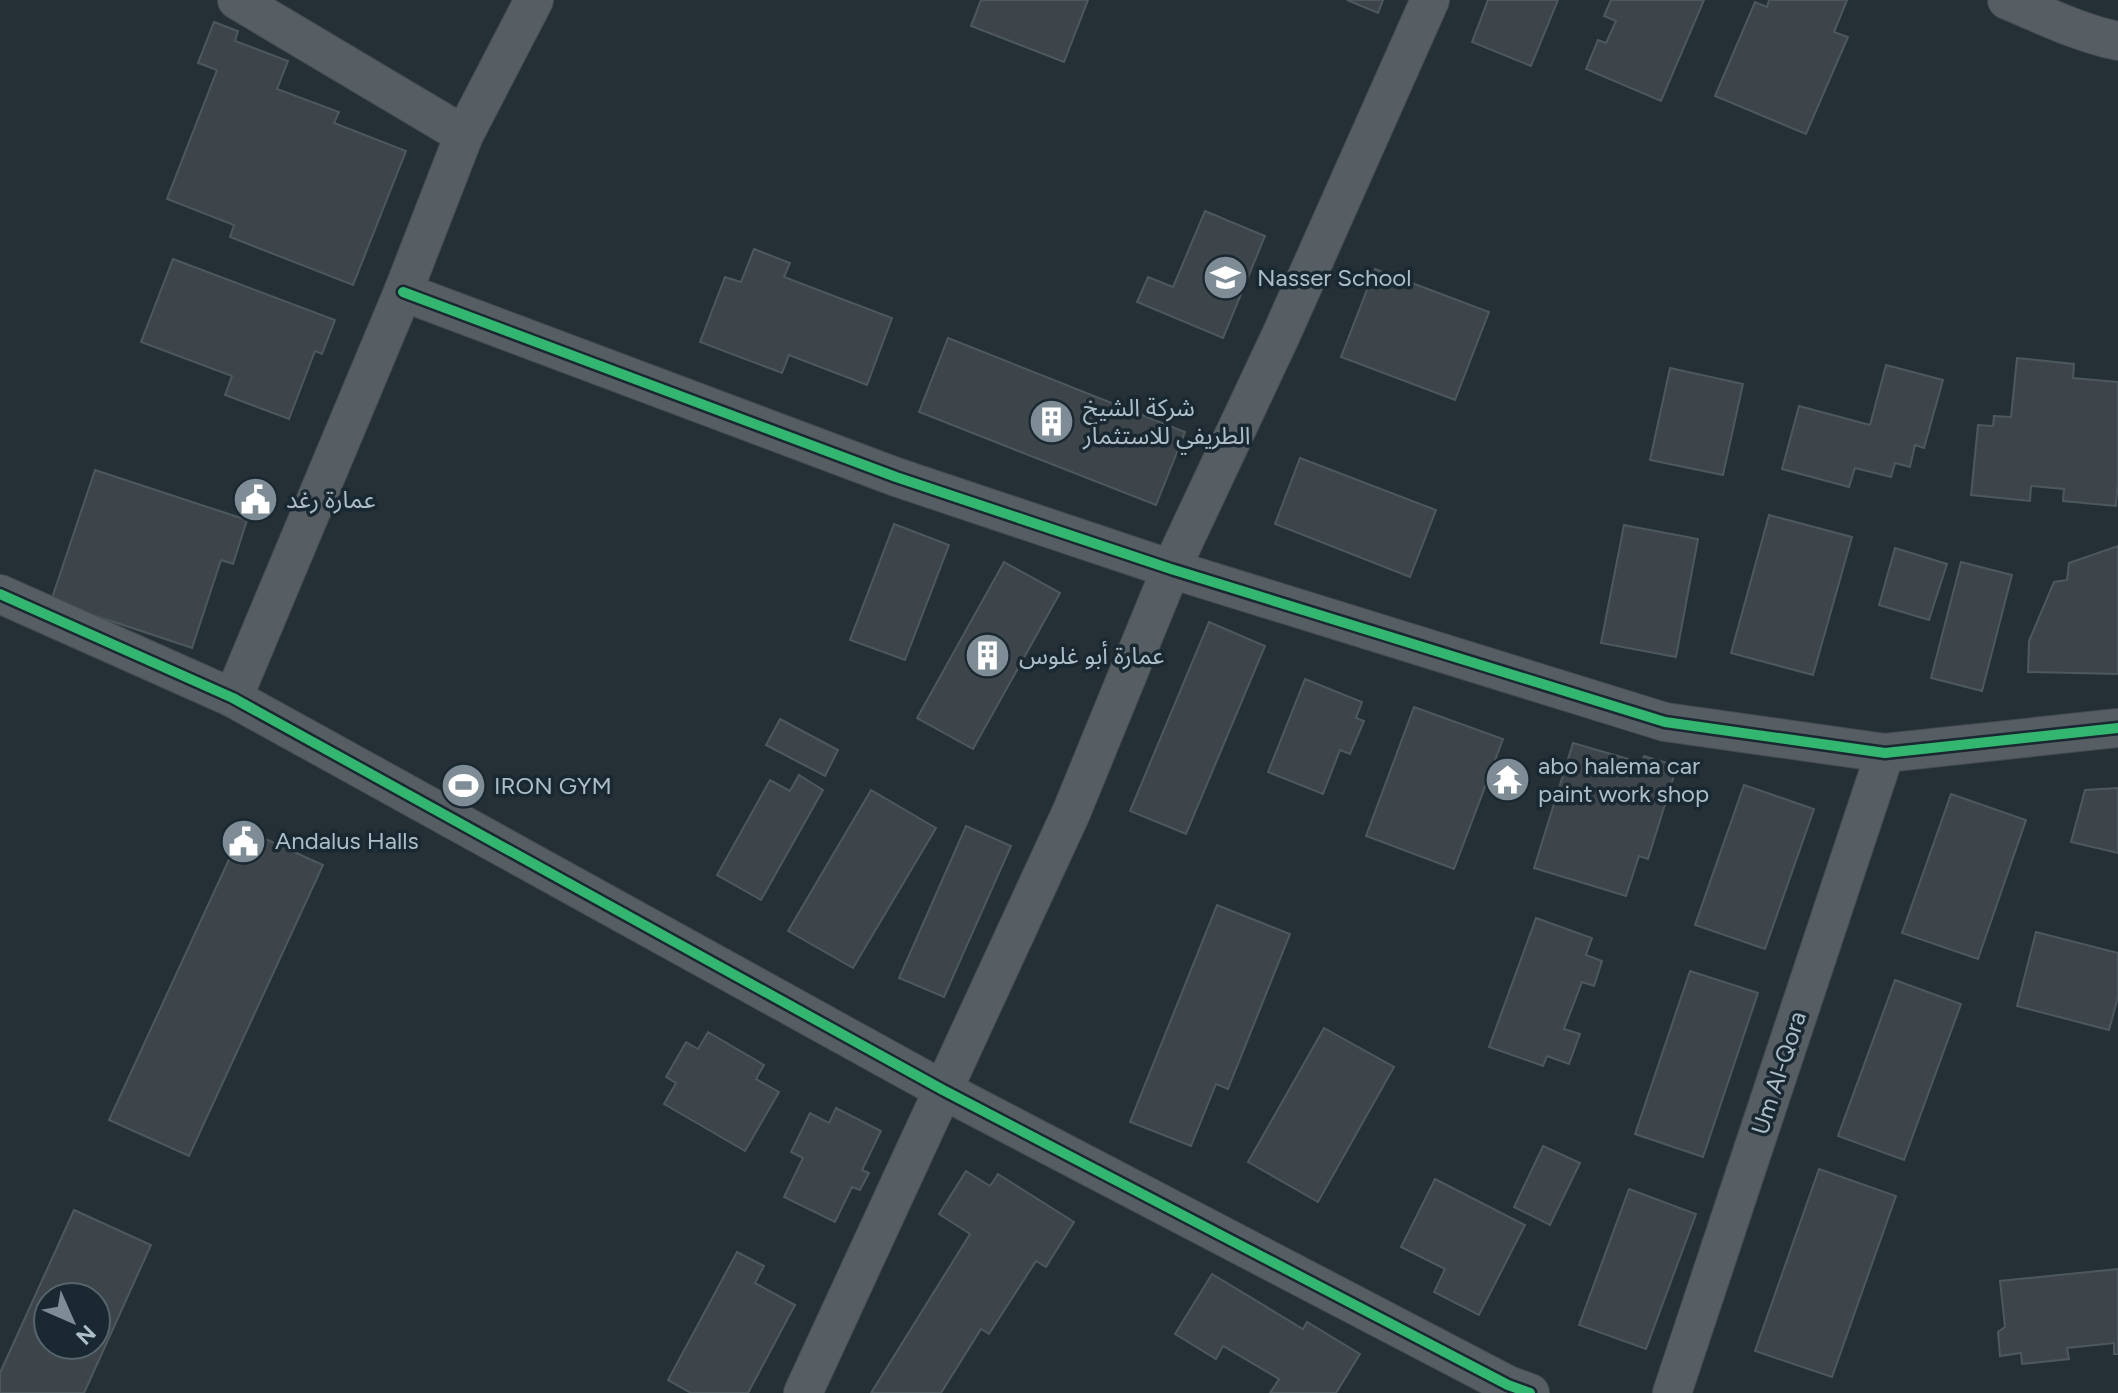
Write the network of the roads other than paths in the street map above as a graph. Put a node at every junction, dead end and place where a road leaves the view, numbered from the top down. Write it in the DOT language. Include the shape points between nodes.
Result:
graph roads {
  1 [pos="237,0"];
  2 [pos="534,0"];
  3 [pos="1430,0"];
  4 [pos="2007,0"];
  5 [pos="2118,41"];
  6 [pos="464,135"];
  7 [pos="403,292"];
  8 [pos="1171,569"];
  9 [pos="0,594"];
  10 [pos="233,698"];
  11 [pos="2118,728"];
  12 [pos="1885,753"];
  13 [pos="943,1090"];
  14 [pos="803,1393"];
  15 [pos="1530,1393"];
  16 [pos="1672,1393"];
  1 -- 6 [label="street"];
  2 -- 6 [label="street"];
  3 -- 8 [label="street"];
  4 -- 5 [label="street"];
  6 -- 7 [label="street"];
  7 -- 8 [label="street" via="896,477"];
  7 -- 10 [label="street"];
  8 -- 12 [label="street" via="1665,722"];
  8 -- 13 [label="street" via="1071,813"];
  9 -- 10 [label="street"];
  10 -- 13 [label="street"];
  11 -- 12 [label="street"];
  12 -- 16 [label="street, Um Al-Qora"];
  13 -- 14 [label="street"];
  13 -- 15 [label="street"];
}
